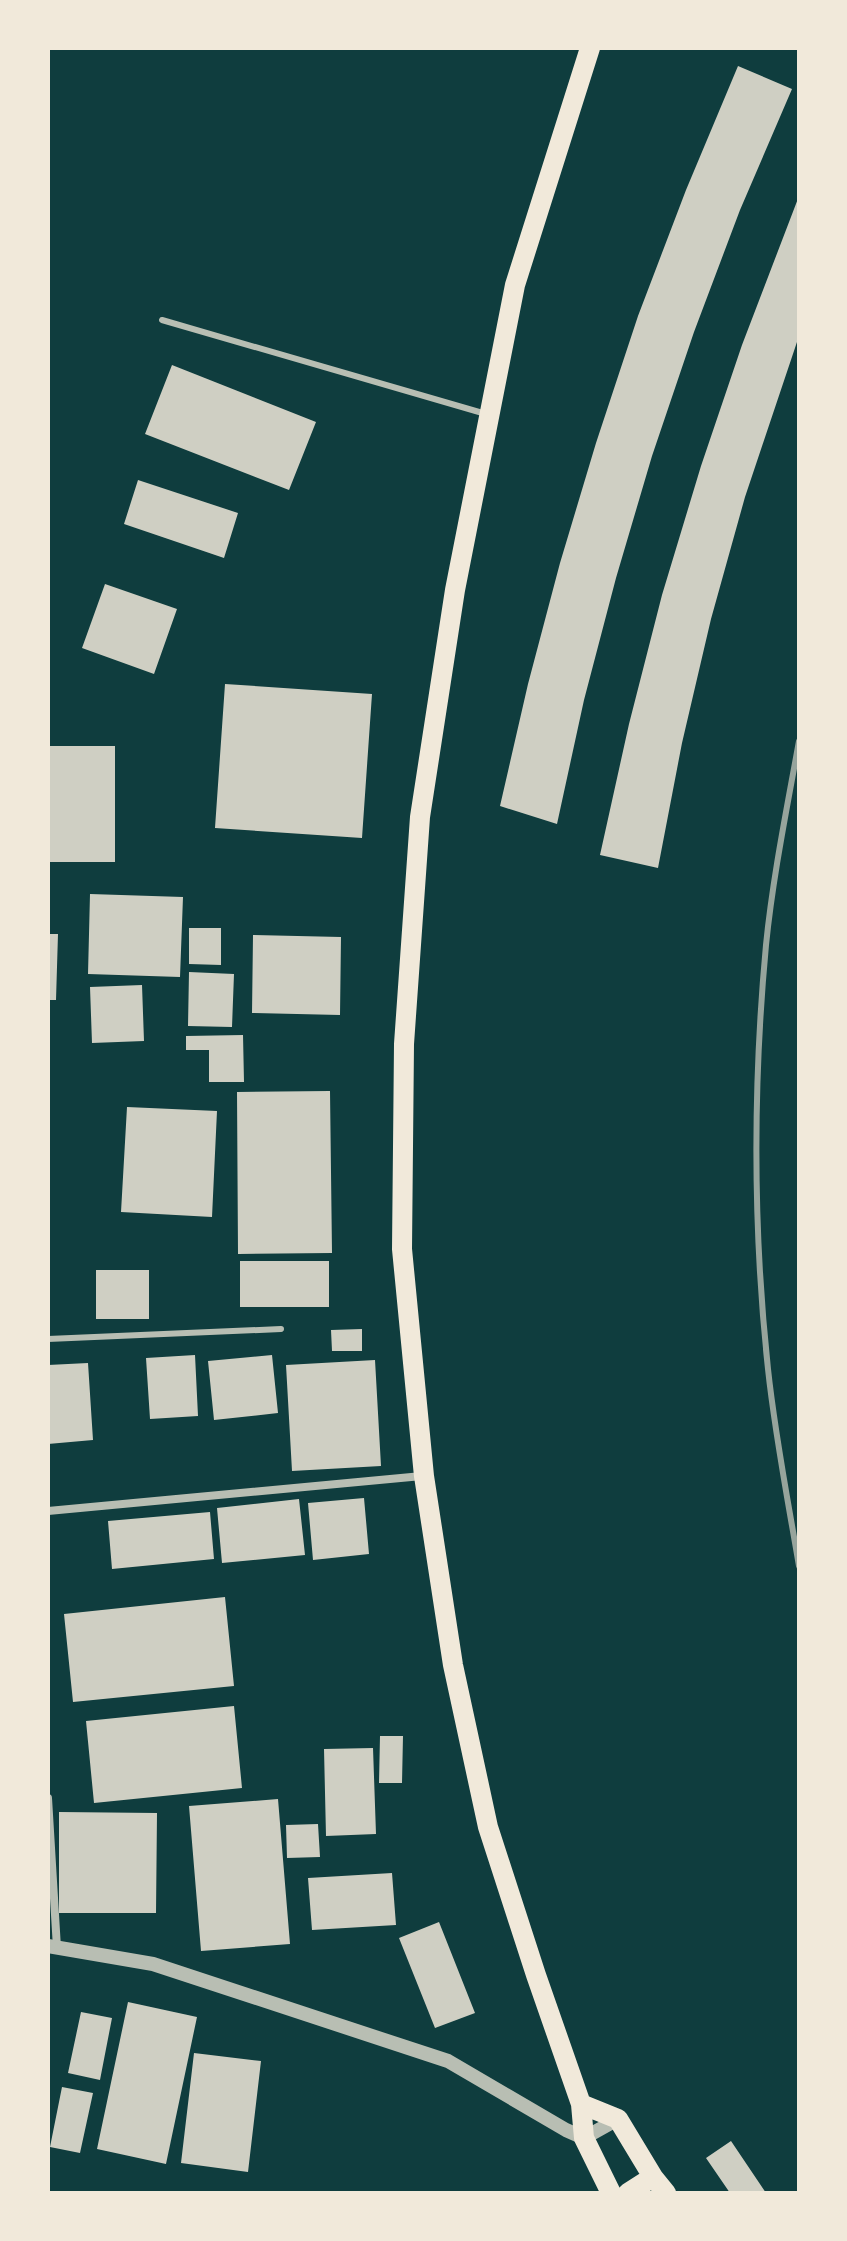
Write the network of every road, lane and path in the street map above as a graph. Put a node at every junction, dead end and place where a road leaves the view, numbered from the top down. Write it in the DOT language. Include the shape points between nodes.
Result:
graph roads {
  1 [pos="590,48"];
  2 [pos="162,320"];
  3 [pos="489,415"];
  4 [pos="281,1329"];
  5 [pos="48,1339"];
  6 [pos="424,1476"];
  7 [pos="48,1511"];
  8 [pos="48,1798"];
  9 [pos="53,1947"];
  10 [pos="581,2104"];
  11 [pos="618,2119"];
  12 [pos="575,2134"];
  13 [pos="660,2185"];
  14 [pos="611,2193"];
  15 [pos="628,2193"];
  1 -- 3 [label="main road" via="515,285"];
  2 -- 3 [label="lane"];
  3 -- 6 [label="main road" via="420,817 405,1030 402,1249"];
  4 -- 5 [label="lane"];
  6 -- 7 [label="street"];
  6 -- 10 [label="main road" via="453,1665 488,1827"];
  8 -- 9 [label="street"];
  9 -- 12 [label="street" via="153,1964 448,2061"];
  10 -- 11 [label="main road"];
  10 -- 12 [label="main road"];
  11 -- 12 [label="street"];
  11 -- 13 [label="main road"];
  12 -- 14 [label="main road"];
  13 -- 15 [label="main road"];
}
